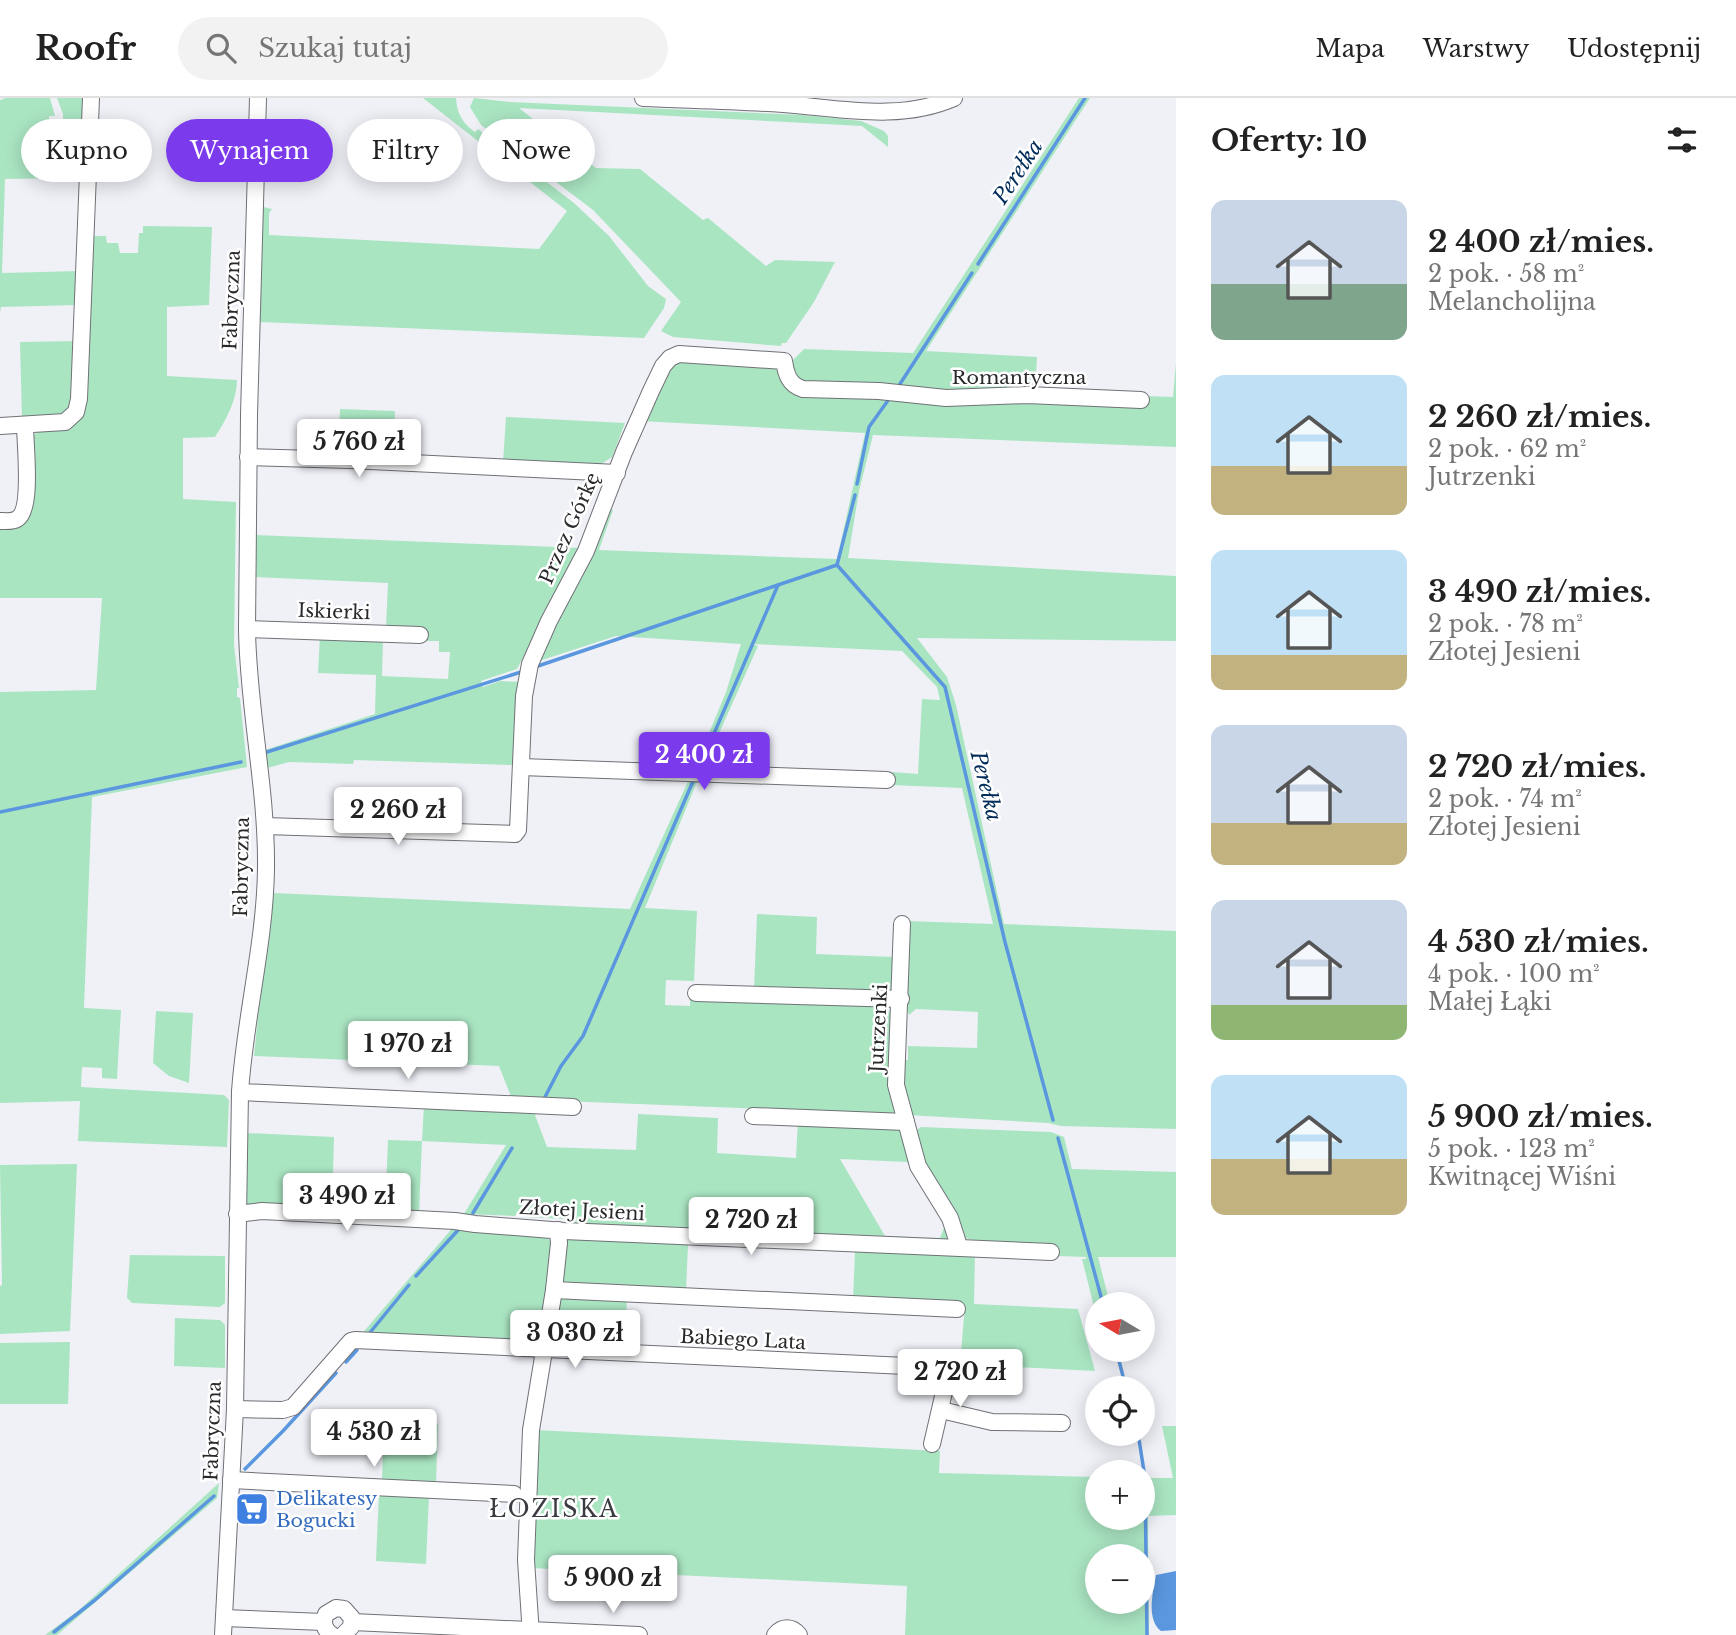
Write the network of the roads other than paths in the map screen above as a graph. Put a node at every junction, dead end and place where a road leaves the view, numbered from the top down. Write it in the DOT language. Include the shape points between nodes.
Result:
graph roads {
  1 [pos="91,98"];
  2 [pos="258,98"];
  3 [pos="643,98"];
  4 [pos="954,98"];
  5 [pos="784,360"];
  6 [pos="1141,400"];
  7 [pos="25,425"];
  8 [pos="0,426"];
  9 [pos="248,457"];
  10 [pos="617,473"];
  11 [pos="0,521"];
  12 [pos="247,629"];
  13 [pos="419,635"];
  14 [pos="521,767"];
  15 [pos="887,780"];
  16 [pos="265,826"];
  17 [pos="902,924"];
  18 [pos="696,993"];
  19 [pos="901,999"];
  20 [pos="240,1092"];
  21 [pos="573,1107"];
  22 [pos="753,1116"];
  23 [pos="906,1122"];
  24 [pos="237,1214"];
  25 [pos="558,1230"];
  26 [pos="959,1246"];
  27 [pos="1051,1252"];
  28 [pos="554,1290"];
  29 [pos="957,1308"];
  30 [pos="543,1350"];
  31 [pos="235,1409"];
  32 [pos="941,1410"];
  33 [pos="1062,1423"];
  34 [pos="932,1444"];
  35 [pos="231,1480"];
  36 [pos="514,1494"];
  37 [pos="224,1618"];
  38 [pos="328,1628"];
  39 [pos="348,1629"];
  40 [pos="531,1633"];
  41 [pos="223,1635"];
  42 [pos="639,1635"];
  43 [pos="775,1635"];
  44 [pos="799,1635"];
  1 -- 7 [label="street" via="79,399 76,412 65,422"];
  2 -- 9 [label="street, Fabryczna"];
  3 -- 4 [label="street" via="887,112 926,108"];
  5 -- 6 [label="street, Romantyczna" via="785,373 803,389 946,398 1027,395"];
  5 -- 10 [label="street, Przez Górkę" via="670,358"];
  7 -- 8 [label="street"];
  7 -- 11 [label="street" via="26,506 14,521"];
  9 -- 10 [label="street"];
  9 -- 12 [label="street, Fabryczna"];
  10 -- 14 [label="street, Przez Górkę" via="586,551 530,664"];
  12 -- 13 [label="street, Iskierki"];
  12 -- 16 [label="street, Fabryczna"];
  14 -- 15 [label="street"];
  14 -- 16 [label="street, Przez Górkę" via="520,825 515,834"];
  16 -- 20 [label="street, Fabryczna" via="266,893"];
  17 -- 19 [label="street, Jutrzenki"];
  18 -- 19 [label="street"];
  19 -- 23 [label="street, Jutrzenki" via="896,1085"];
  20 -- 21 [label="street"];
  20 -- 24 [label="street, Fabryczna"];
  22 -- 23 [label="street"];
  23 -- 26 [label="street, Jutrzenki" via="918,1166 950,1219"];
  24 -- 25 [label="street, Złotej Jesieni" via="316,1213"];
  24 -- 31 [label="street, Fabryczna"];
  25 -- 26 [label="street, Złotej Jesieni"];
  25 -- 28 [label="street"];
  26 -- 27 [label="street, Złotej Jesieni"];
  28 -- 29 [label="street"];
  28 -- 30 [label="street"];
  30 -- 31 [label="street, Babiego Lata" via="351,1341 293,1407"];
  30 -- 32 [label="street, Babiego Lata" via="927,1367 946,1374"];
  30 -- 40 [label="street" via="530,1434 526,1560"];
  31 -- 35 [label="street, Fabryczna"];
  32 -- 33 [label="street" via="992,1422"];
  32 -- 34 [label="street, Babiego Lata"];
  35 -- 36 [label="street"];
  35 -- 37 [label="street, Fabryczna"];
  37 -- 38 [label="street"];
  37 -- 41 [label="street, Fabryczna"];
  38 -- 39 [label="street" via="326,1614 336,1608 348,1612"];
  39 -- 40 [label="street"];
  40 -- 42 [label="street"];
  43 -- 44 [label="street" via="788,1628"];
}
